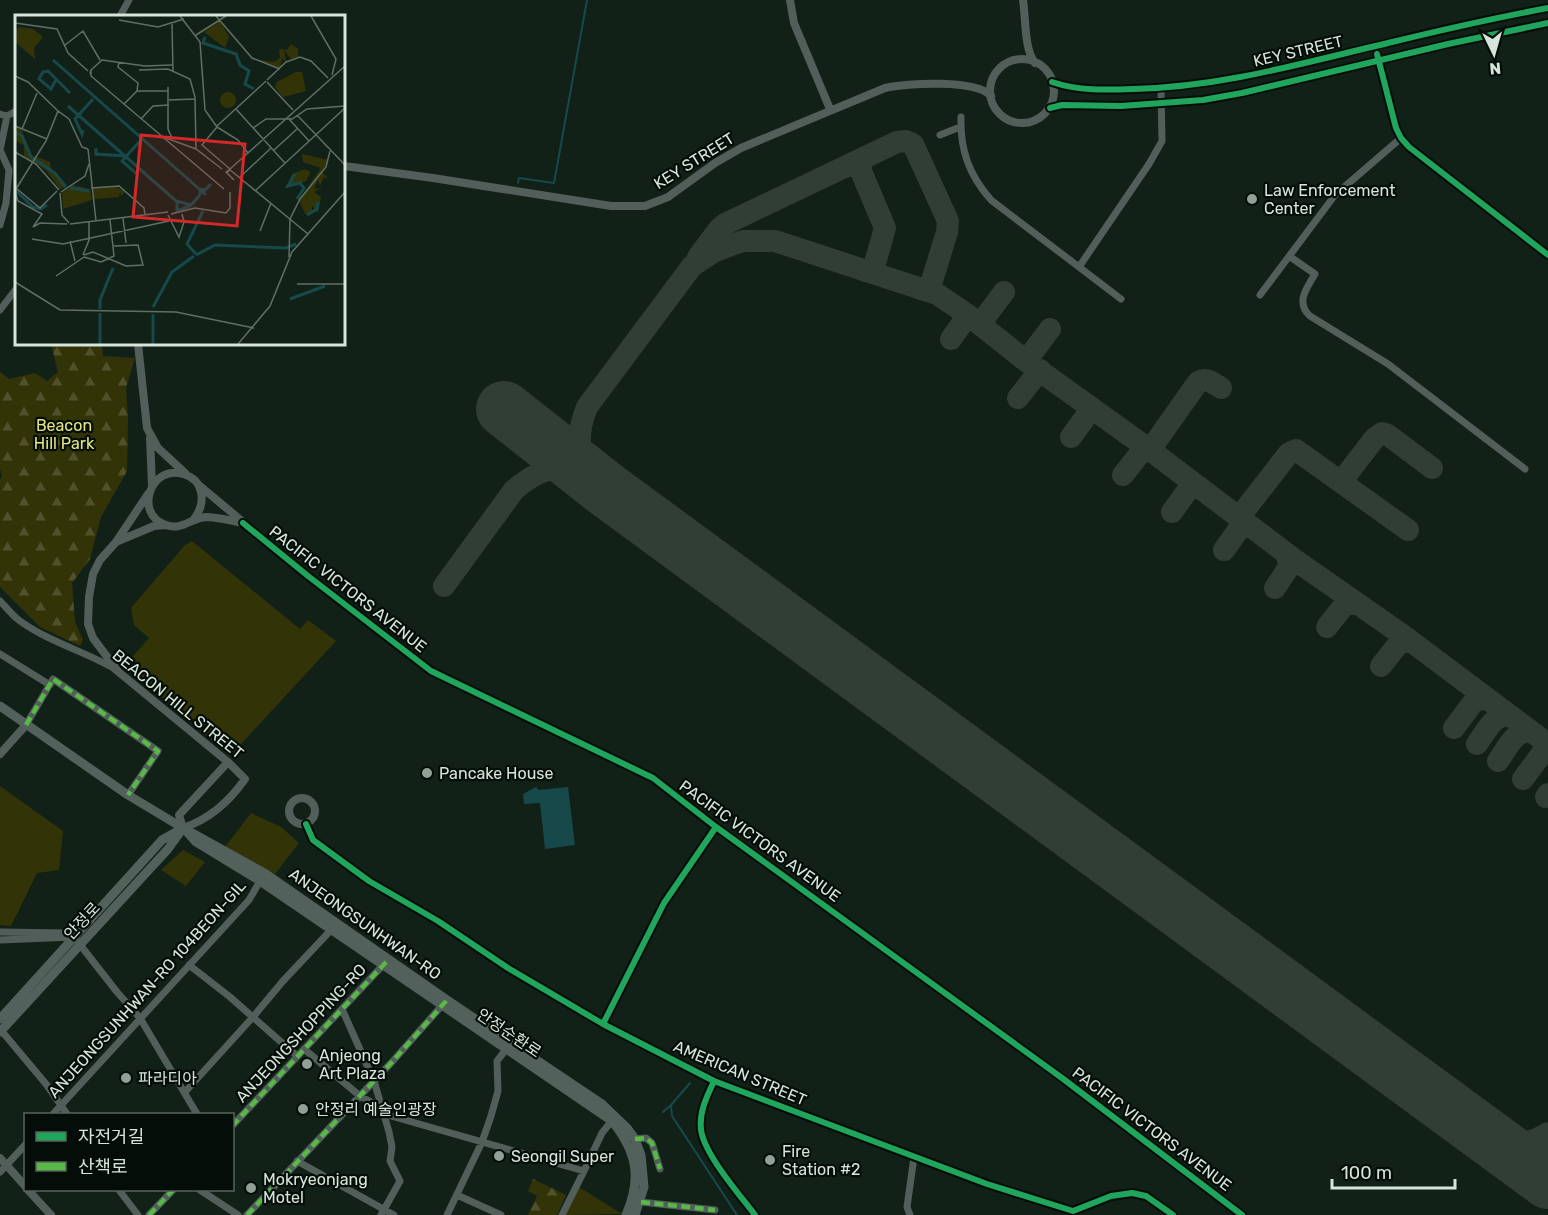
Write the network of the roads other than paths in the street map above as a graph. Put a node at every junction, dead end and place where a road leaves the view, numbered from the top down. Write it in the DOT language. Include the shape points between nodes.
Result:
graph roads {
  1 [pos="129,0"];
  2 [pos="790,0"];
  3 [pos="1023,0"];
  4 [pos="1548,8"];
  5 [pos="121,15"];
  6 [pos="1548,23"];
  7 [pos="1375,46"];
  8 [pos="1027,47"];
  9 [pos="1017,60"];
  10 [pos="1378,61"];
  11 [pos="1035,63"];
  12 [pos="992,82"];
  13 [pos="1052,82"];
  14 [pos="980,88"];
  15 [pos="1161,89"];
  16 [pos="991,96"];
  17 [pos="1162,104"];
  18 [pos="1050,108"];
  19 [pos="830,109"];
  20 [pos="3,115"];
  21 [pos="961,117"];
  22 [pos="960,127"];
  23 [pos="940,135"];
  24 [pos="1401,138"];
  25 [pos="345,166"];
  26 [pos="0,225"];
  27 [pos="1548,255"];
  28 [pos="1289,256"];
  29 [pos="1079,267"];
  30 [pos="15,291"];
  31 [pos="1260,295"];
  32 [pos="1121,299"];
  33 [pos="0,310"];
  34 [pos="138,345"];
  35 [pos="150,438"];
  36 [pos="1525,469"];
  37 [pos="187,475"];
  38 [pos="197,483"];
  39 [pos="150,490"];
  40 [pos="194,519"];
  41 [pos="243,523"];
  42 [pos="166,525"];
  43 [pos="116,542"];
  44 [pos="0,601"];
  45 [pos="0,654"];
  46 [pos="116,670"];
  47 [pos="50,685"];
  48 [pos="0,706"];
  49 [pos="26,724"];
  50 [pos="0,754"];
  51 [pos="228,762"];
  52 [pos="128,795"];
  53 [pos="306,824"];
  54 [pos="716,826"];
  55 [pos="183,828"];
  56 [pos="260,881"];
  57 [pos="331,930"];
  58 [pos="0,932"];
  59 [pos="77,938"];
  60 [pos="0,940"];
  61 [pos="386,962"];
  62 [pos="189,965"];
  63 [pos="444,1002"];
  64 [pos="342,1009"];
  65 [pos="253,1017"];
  66 [pos="140,1018"];
  67 [pos="0,1019"];
  68 [pos="603,1024"];
  69 [pos="1,1030"];
  70 [pos="508,1046"];
  71 [pos="304,1049"];
  72 [pos="297,1056"];
  73 [pos="374,1081"];
  74 [pos="714,1081"];
  75 [pos="185,1092"];
  76 [pos="360,1096"];
  77 [pos="61,1106"];
  78 [pos="382,1108"];
  79 [pos="54,1113"];
  80 [pos="66,1113"];
  81 [pos="196,1113"];
  82 [pos="614,1119"];
  83 [pos="234,1124"];
  84 [pos="635,1139"];
  85 [pos="482,1142"];
  86 [pos="24,1146"];
  87 [pos="914,1157"];
  88 [pos="297,1161"];
  89 [pos="2,1165"];
  90 [pos="660,1169"];
  91 [pos="584,1171"];
  92 [pos="24,1185"];
  93 [pos="30,1191"];
  94 [pos="120,1191"];
  95 [pos="172,1191"];
  96 [pos="202,1191"];
  97 [pos="457,1195"];
  98 [pos="641,1202"];
  99 [pos="715,1210"];
  100 [pos="383,1212"];
  101 [pos="1076,1213"];
  102 [pos="51,1215"];
  103 [pos="138,1215"];
  104 [pos="149,1215"];
  105 [pos="238,1215"];
  106 [pos="247,1215"];
  107 [pos="394,1215"];
  108 [pos="447,1215"];
  109 [pos="501,1215"];
  110 [pos="562,1215"];
  111 [pos="626,1215"];
  112 [pos="635,1215"];
  113 [pos="755,1215"];
  114 [pos="910,1215"];
  115 [pos="1173,1215"];
  116 [pos="1242,1215"];
  1 -- 5 [label="street"];
  2 -- 19 [label="street" via="794,23"];
  3 -- 8 [label="street"];
  4 -- 7 [label="main road, KEY STREET"];
  6 -- 10 [label="main road, KEY STREET"];
  7 -- 10 [label="main road"];
  7 -- 15 [label="main road, KEY STREET" via="1239,79"];
  8 -- 9 [label="street"];
  8 -- 11 [label="street"];
  9 -- 11 [label="street"];
  9 -- 12 [label="street" via="1002,68"];
  10 -- 17 [label="main road, KEY STREET" via="1242,93"];
  10 -- 24 [label="main road"];
  11 -- 13 [label="street" via="1046,70"];
  12 -- 14 [label="street"];
  12 -- 16 [label="street"];
  13 -- 15 [label="main road, KEY STREET" via="1070,88"];
  13 -- 18 [label="street"];
  14 -- 16 [label="street"];
  14 -- 19 [label="street, KEY STREET" via="902,84"];
  15 -- 17 [label="street"];
  16 -- 18 [label="street" via="1001,115 1016,122 1035,120"];
  17 -- 18 [label="main road, KEY STREET"];
  17 -- 29 [label="street" via="1162,141"];
  19 -- 25 [label="street, KEY STREET" via="741,148 669,197 645,206 611,206"];
  20 -- 26 [label="street" via="0,150 9,170"];
  21 -- 22 [label="street"];
  22 -- 23 [label="street"];
  22 -- 29 [label="street" via="965,158 980,188"];
  24 -- 27 [label="main road"];
  24 -- 28 [label="street" via="1335,195"];
  28 -- 31 [label="street"];
  28 -- 36 [label="street" via="1316,274 1302,302 1310,316 1388,364"];
  29 -- 32 [label="street"];
  30 -- 33 [label="street"];
  34 -- 35 [label="street"];
  35 -- 37 [label="street"];
  35 -- 39 [label="street"];
  37 -- 38 [label="street"];
  37 -- 39 [label="street" via="164,475"];
  38 -- 40 [label="street" via="202,501"];
  38 -- 41 [label="street"];
  39 -- 42 [label="street" via="151,513"];
  39 -- 43 [label="street"];
  40 -- 41 [label="street" via="207,517"];
  40 -- 42 [label="street" via="181,526"];
  41 -- 54 [label="main road, PACIFIC VICTORS AVENUE" via="431,671 653,778"];
  42 -- 43 [label="street"];
  43 -- 46 [label="street" via="93,574 87,614 93,638"];
  44 -- 46 [label="street, BEACON HILL STREET" via="18,620 37,632"];
  45 -- 47 [label="street"];
  46 -- 51 [label="street, BEACON HILL STREET"];
  47 -- 49 [label="street"];
  47 -- 52 [label="street" via="53,679 158,751"];
  48 -- 49 [label="main road, ANJEONGSUNHWAN-RO"];
  49 -- 50 [label="street"];
  49 -- 52 [label="main road, ANJEONGSUNHWAN-RO"];
  51 -- 55 [label="street" via="179,815"];
  51 -- 55 [label="street, BEACON HILL STREET" via="245,779 221,808"];
  52 -- 55 [label="main road, ANJEONGSUNHWAN-RO"];
  53 -- 68 [label="street, AMERICAN STREET" via="313,840 347,867"];
  54 -- 68 [label="street" via="664,903"];
  54 -- 116 [label="main road, PACIFIC VICTORS AVENUE" via="1062,1078"];
  55 -- 56 [label="main road" via="196,842"];
  55 -- 59 [label="main road" via="162,840"];
  55 -- 61 [label="main road, ANJEONGSUNHWAN-RO" via="266,874"];
  56 -- 57 [label="main road"];
  56 -- 62 [label="street, ANJEONGSUNHWAN-RO 104BEON-GIL" via="249,900"];
  57 -- 61 [label="main road"];
  57 -- 65 [label="street"];
  58 -- 59 [label="street"];
  59 -- 60 [label="street"];
  59 -- 66 [label="street"];
  59 -- 67 [label="main road"];
  59 -- 69 [label="main road, 안정로"];
  61 -- 63 [label="main road, ANJEONGSUNHWAN-RO"];
  61 -- 64 [label="street, ANJEONGSHOPPING-RO"];
  62 -- 65 [label="street"];
  62 -- 66 [label="street, ANJEONGSUNHWAN-RO 104BEON-GIL"];
  63 -- 70 [label="main road, ANJEONGSUNHWAN-RO"];
  63 -- 73 [label="street"];
  64 -- 71 [label="street, ANJEONGSHOPPING-RO"];
  64 -- 73 [label="street"];
  65 -- 72 [label="street"];
  65 -- 75 [label="street"];
  66 -- 75 [label="street"];
  66 -- 77 [label="street, ANJEONGSUNHWAN-RO 104BEON-GIL"];
  68 -- 74 [label="street, AMERICAN STREET"];
  69 -- 77 [label="street"];
  70 -- 82 [label="main road, ANJEONGSUNHWAN-RO" via="602,1104"];
  70 -- 85 [label="street" via="497,1061 498,1091"];
  71 -- 72 [label="street, ANJEONGSHOPPING-RO"];
  71 -- 76 [label="street"];
  72 -- 83 [label="street, ANJEONGSHOPPING-RO"];
  73 -- 76 [label="street"];
  73 -- 78 [label="street"];
  74 -- 87 [label="street, AMERICAN STREET"];
  74 -- 113 [label="street" via="702,1113 702,1137"];
  75 -- 81 [label="street"];
  76 -- 78 [label="street"];
  76 -- 88 [label="street"];
  77 -- 79 [label="street, ANJEONGSUNHWAN-RO 104BEON-GIL"];
  77 -- 80 [label="street"];
  78 -- 85 [label="street" via="391,1116"];
  78 -- 100 [label="street" via="392,1147 390,1161 400,1181"];
  82 -- 84 [label="main road, ANJEONGSUNHWAN-RO"];
  82 -- 91 [label="street" via="602,1133"];
  82 -- 111 [label="main road" via="634,1163 636,1186"];
  84 -- 90 [label="street" via="646,1138 652,1143"];
  84 -- 98 [label="main road, ANJEONGSUNHWAN-RO" via="644,1173"];
  85 -- 91 [label="street"];
  85 -- 97 [label="street"];
  86 -- 89 [label="street"];
  87 -- 101 [label="street, AMERICAN STREET"];
  87 -- 114 [label="street" via="907,1207"];
  88 -- 100 [label="street"];
  88 -- 106 [label="street"];
  89 -- 92 [label="street"];
  91 -- 110 [label="street"];
  93 -- 102 [label="street"];
  94 -- 103 [label="street"];
  95 -- 104 [label="street"];
  96 -- 105 [label="street"];
  97 -- 108 [label="street"];
  97 -- 109 [label="street"];
  98 -- 99 [label="street"];
  98 -- 112 [label="main road, ANJEONGSUNHWAN-RO"];
  100 -- 107 [label="street"];
  101 -- 115 [label="street, AMERICAN STREET" via="1111,1196 1132,1193 1146,1196"];
}
